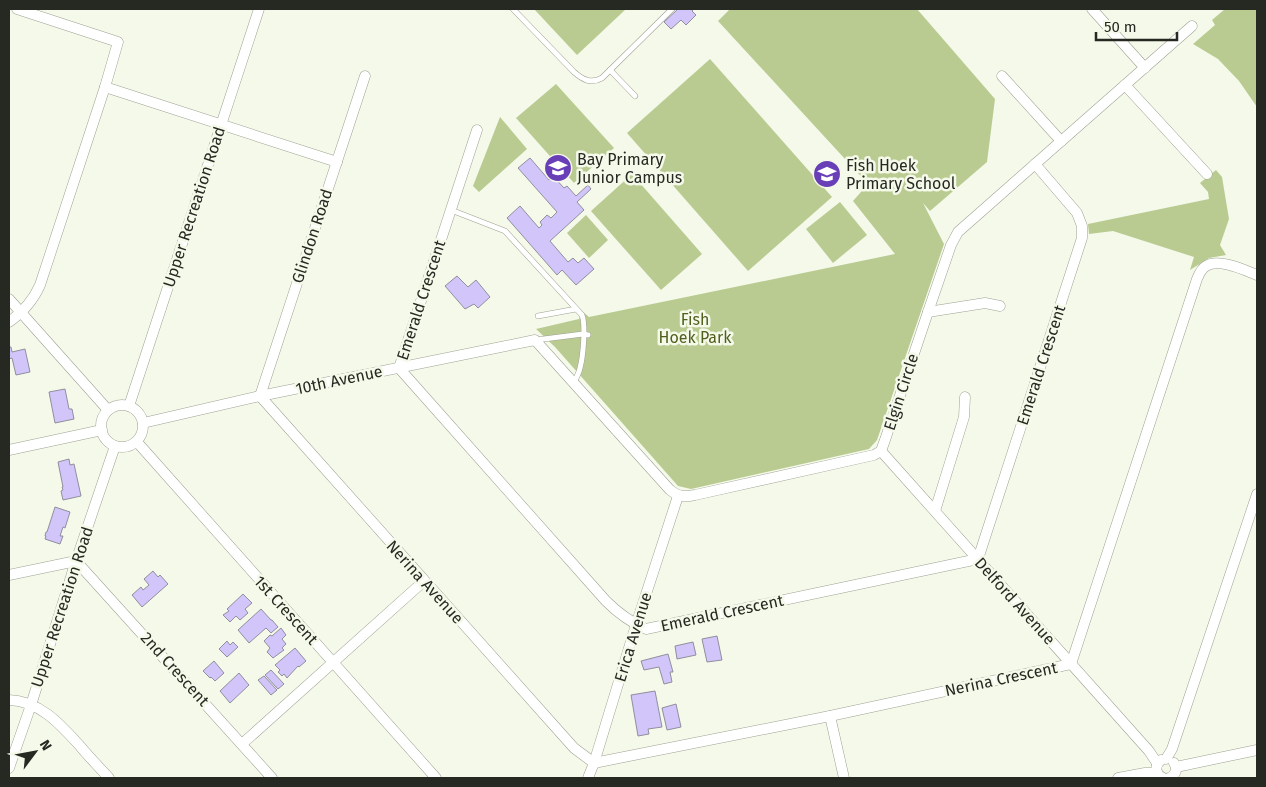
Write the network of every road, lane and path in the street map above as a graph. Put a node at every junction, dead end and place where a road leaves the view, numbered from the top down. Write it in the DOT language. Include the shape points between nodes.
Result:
graph roads {
  1 [pos="17,9"];
  2 [pos="259,9"];
  3 [pos="513,9"];
  4 [pos="672,9"];
  5 [pos="1092,9"];
  6 [pos="1192,26"];
  7 [pos="1145,68"];
  8 [pos="610,70"];
  9 [pos="365,76"];
  10 [pos="1002,76"];
  11 [pos="1125,85"];
  12 [pos="105,87"];
  13 [pos="636,96"];
  14 [pos="221,124"];
  15 [pos="476,130"];
  16 [pos="1061,141"];
  17 [pos="337,162"];
  18 [pos="1034,164"];
  19 [pos="1207,174"];
  20 [pos="450,210"];
  21 [pos="1257,275"];
  22 [pos="9,299"];
  23 [pos="1000,306"];
  24 [pos="576,309"];
  25 [pos="928,312"];
  26 [pos="21,313"];
  27 [pos="538,316"];
  28 [pos="9,322"];
  29 [pos="586,334"];
  30 [pos="535,340"];
  31 [pos="399,368"];
  32 [pos="573,383"];
  33 [pos="260,396"];
  34 [pos="965,397"];
  35 [pos="129,406"];
  36 [pos="108,410"];
  37 [pos="143,422"];
  38 [pos="102,430"];
  39 [pos="137,442"];
  40 [pos="115,446"];
  41 [pos="9,450"];
  42 [pos="881,451"];
  43 [pos="1257,494"];
  44 [pos="678,496"];
  45 [pos="935,511"];
  46 [pos="978,559"];
  47 [pos="76,561"];
  48 [pos="9,575"];
  49 [pos="424,581"];
  50 [pos="636,625"];
  51 [pos="333,662"];
  52 [pos="1071,664"];
  53 [pos="9,700"];
  54 [pos="31,705"];
  55 [pos="830,716"];
  56 [pos="242,744"];
  57 [pos="1257,750"];
  58 [pos="594,763"];
  59 [pos="9,768"];
  60 [pos="1165,770"];
  61 [pos="109,778"];
  62 [pos="272,778"];
  63 [pos="436,778"];
  64 [pos="588,778"];
  65 [pos="844,778"];
  66 [pos="1118,778"];
  1 -- 12 [label="street" via="118,42"];
  2 -- 14 [label="street, Upper Recreation Road"];
  3 -- 8 [label="lane" via="579,77 587,81 598,80"];
  4 -- 8 [label="lane"];
  5 -- 7 [label="street"];
  6 -- 7 [label="street, Elgin Circle"];
  7 -- 11 [label="street, Elgin Circle"];
  8 -- 13 [label="lane"];
  9 -- 17 [label="street, Glindon Road"];
  10 -- 16 [label="street"];
  11 -- 16 [label="street, Elgin Circle"];
  11 -- 19 [label="street"];
  12 -- 14 [label="street"];
  12 -- 26 [label="street" via="40,285"];
  14 -- 17 [label="street"];
  14 -- 35 [label="street, Upper Recreation Road"];
  15 -- 20 [label="street, Emerald Crescent"];
  16 -- 18 [label="street, Elgin Circle"];
  17 -- 33 [label="street, Glindon Road"];
  18 -- 25 [label="street, Elgin Circle" via="958,232"];
  18 -- 46 [label="street, Emerald Crescent" via="1077,212 1082,238"];
  20 -- 24 [label="lane" via="505,231"];
  20 -- 31 [label="street, Emerald Crescent"];
  21 -- 52 [label="street, Nerina Crescent" via="1214,263 1207,265 1197,279"];
  22 -- 26 [label="street"];
  23 -- 25 [label="street" via="985,303"];
  24 -- 27 [label="lane"];
  24 -- 29 [label="lane" via="582,315"];
  25 -- 42 [label="street, Elgin Circle"];
  26 -- 28 [label="street"];
  26 -- 36 [label="street"];
  29 -- 30 [label="lane"];
  29 -- 32 [label="lane" via="580,367"];
  30 -- 31 [label="street, 10th Avenue"];
  30 -- 32 [label="street"];
  31 -- 33 [label="street, 10th Avenue"];
  31 -- 50 [label="street, Emerald Crescent" via="606,601"];
  32 -- 44 [label="street"];
  33 -- 37 [label="street, 10th Avenue"];
  33 -- 49 [label="street, Nerina Avenue"];
  34 -- 45 [label="street" via="964,416"];
  35 -- 36 [label="street" via="120,405"];
  35 -- 37 [label="street" via="138,412"];
  36 -- 38 [label="street"];
  37 -- 39 [label="street"];
  38 -- 40 [label="street" via="106,440"];
  38 -- 41 [label="street"];
  39 -- 40 [label="street" via="127,447"];
  39 -- 51 [label="street, 1st Crescent"];
  40 -- 47 [label="street, Upper Recreation Road"];
  42 -- 44 [label="street, Elgin Circle"];
  42 -- 45 [label="street, Delford Avenue"];
  43 -- 60 [label="street"];
  44 -- 50 [label="street, Erica Avenue"];
  45 -- 46 [label="street, Delford Avenue"];
  46 -- 50 [label="street, Emerald Crescent" via="646,629"];
  46 -- 52 [label="street, Delford Avenue"];
  47 -- 48 [label="street"];
  47 -- 54 [label="street, Upper Recreation Road"];
  47 -- 56 [label="street, 2nd Crescent"];
  49 -- 51 [label="street"];
  49 -- 58 [label="street, Nerina Avenue" via="574,748"];
  50 -- 58 [label="street, Erica Avenue"];
  51 -- 56 [label="street"];
  51 -- 63 [label="street, 1st Crescent"];
  52 -- 55 [label="street, Nerina Crescent"];
  52 -- 60 [label="street, Delford Avenue"];
  53 -- 54 [label="street"];
  54 -- 59 [label="street, Upper Recreation Road"];
  54 -- 61 [label="street" via="61,724"];
  55 -- 58 [label="street, Nerina Crescent"];
  55 -- 65 [label="street"];
  56 -- 62 [label="street, 2nd Crescent"];
  57 -- 60 [label="street"];
  58 -- 64 [label="street, Erica Avenue"];
  60 -- 66 [label="street"];
}
